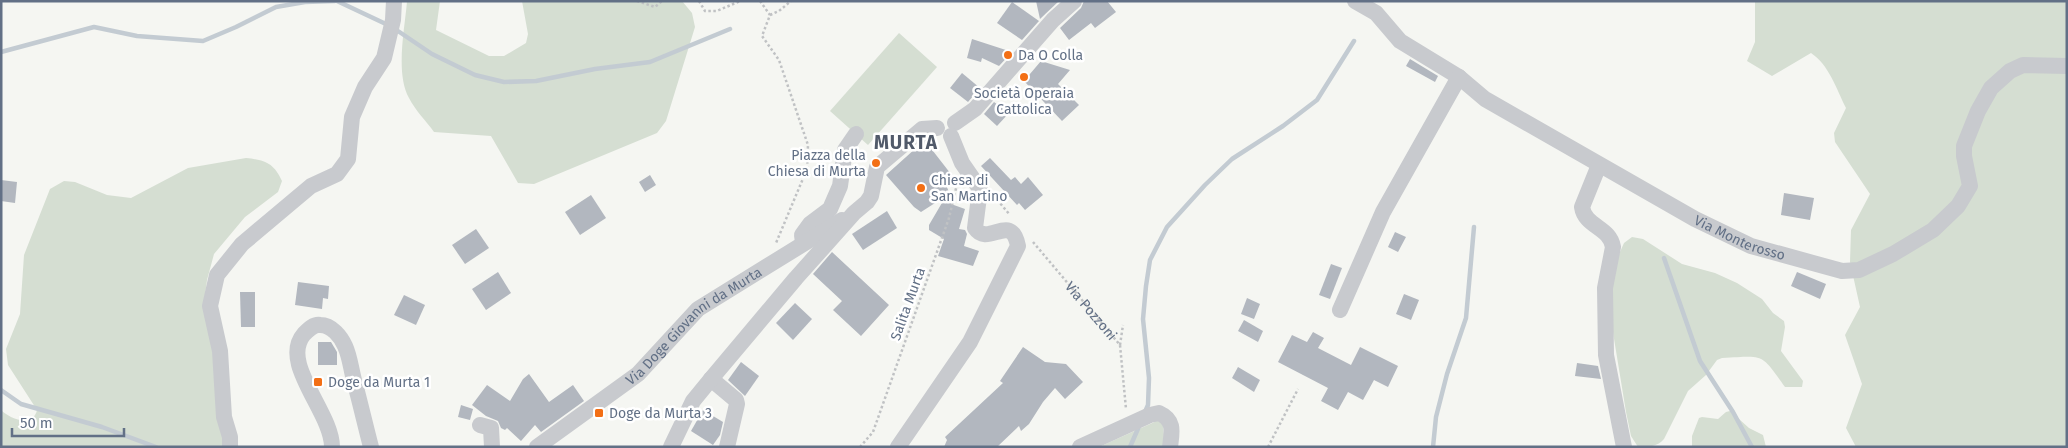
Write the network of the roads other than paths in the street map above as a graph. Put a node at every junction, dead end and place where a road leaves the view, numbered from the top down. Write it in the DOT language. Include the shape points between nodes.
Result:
graph roads {
  1 [pos="394,1"];
  2 [pos="1074,1"];
  3 [pos="1355,1"];
  4 [pos="2067,66"];
  5 [pos="1459,77"];
  6 [pos="948,129"];
  7 [pos="856,134"];
  8 [pos="1598,165"];
  9 [pos="854,213"];
  10 [pos="803,242"];
  11 [pos="1340,310"];
  12 [pos="711,379"];
  13 [pos="480,425"];
  14 [pos="230,447"];
  15 [pos="332,447"];
  16 [pos="371,447"];
  17 [pos="492,447"];
  18 [pos="536,447"];
  19 [pos="670,447"];
  20 [pos="727,447"];
  21 [pos="898,447"];
  22 [pos="1080,447"];
  23 [pos="1170,447"];
  24 [pos="1624,447"];
  1 -- 14 [label="street" via="384,58 365,87 352,117 348,159 337,174 310,186 242,244 217,275 210,306 220,351 224,417"];
  2 -- 6 [label="street" via="1052,20 975,109"];
  3 -- 5 [label="street, Via Monterosso" via="1376,13 1400,41"];
  4 -- 8 [label="street, Via Monterosso" via="2023,65 2010,71 1991,88 1964,146 1970,186 1958,206 1933,230 1860,270 1842,271 1751,246"];
  5 -- 8 [label="street, Via Monterosso" via="1485,99"];
  5 -- 11 [label="street" via="1383,212"];
  6 -- 9 [label="street" via="922,129 877,167 870,196"];
  6 -- 21 [label="street" via="962,163 980,189 975,228 984,235 1004,229 1010,231 1018,246 970,342"];
  7 -- 10 [label="street" via="845,150 840,186 830,209 810,224 802,235"];
  8 -- 24 [label="street" via="1582,207 1587,219 1608,233 1612,241 1604,288 1606,355"];
  9 -- 10 [label="street, Via Doge Giovanni da Murta"];
  9 -- 12 [label="street"];
  10 -- 18 [label="street, Via Doge Giovanni da Murta" via="698,309 638,374"];
  12 -- 19 [label="street" via="693,402"];
  12 -- 20 [label="street" via="737,404"];
  13 -- 17 [label="street" via="491,428"];
  15 -- 16 [label="street" via="332,434 296,355 303,334 318,325 332,329 344,344"];
  22 -- 23 [label="street" via="1156,413 1168,417 1172,426"];
}
